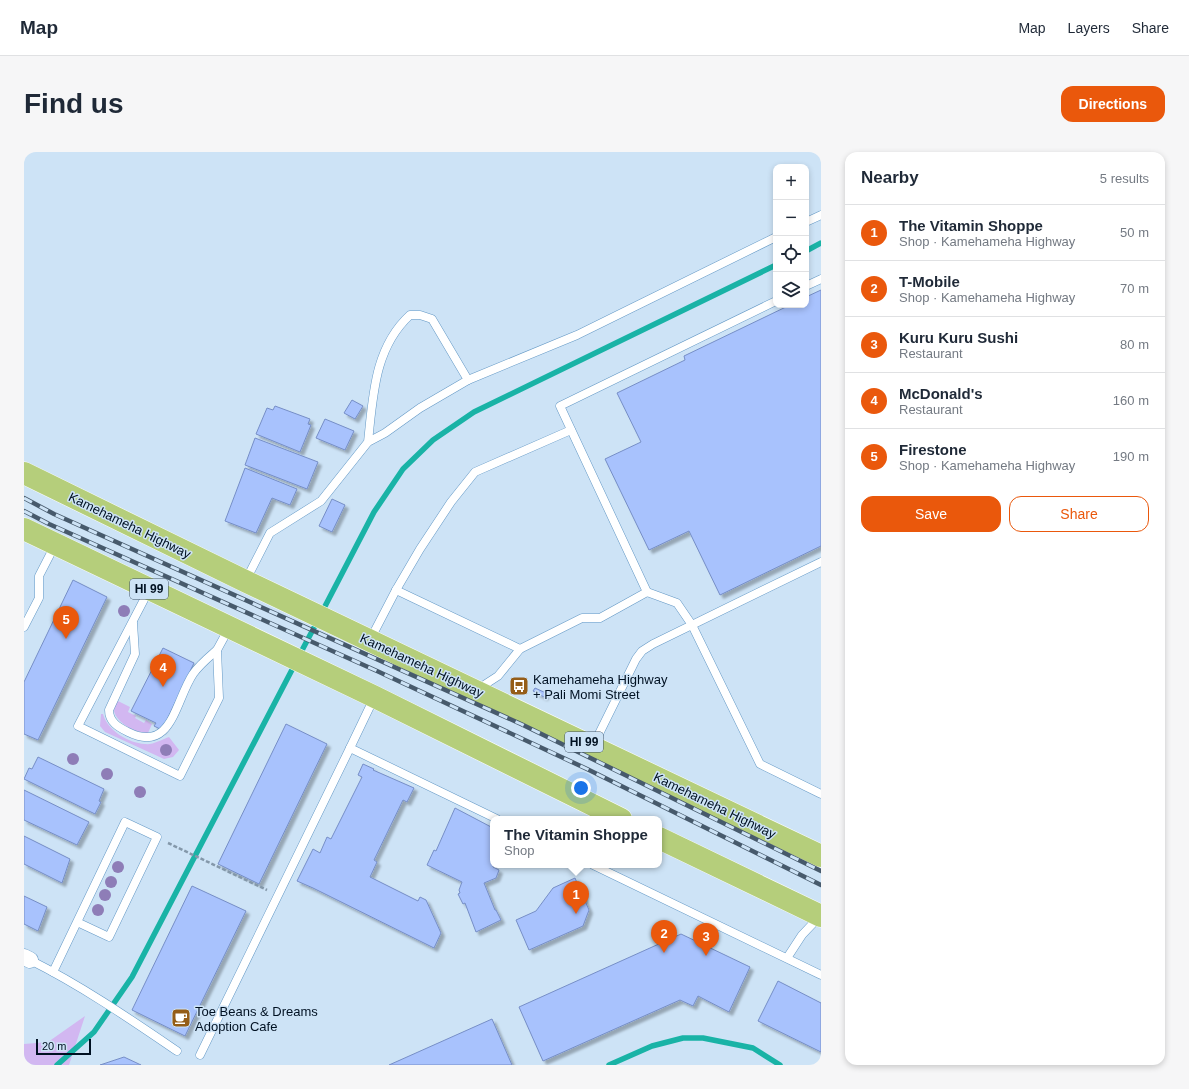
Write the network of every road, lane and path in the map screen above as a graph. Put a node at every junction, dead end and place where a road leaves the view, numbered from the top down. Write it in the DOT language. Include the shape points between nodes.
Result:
graph roads {
  1 [pos="821,215"];
  2 [pos="809,221"];
  3 [pos="773,237"];
  4 [pos="821,279"];
  5 [pos="809,285"];
  6 [pos="773,302"];
  7 [pos="468,380"];
  8 [pos="571,430"];
  9 [pos="368,442"];
  10 [pos="24,473"];
  11 [pos="24,529"];
  12 [pos="56,544"];
  13 [pos="821,562"];
  14 [pos="245,581"];
  15 [pos="149,589"];
  16 [pos="396,590"];
  17 [pos="647,592"];
  18 [pos="132,623"];
  19 [pos="692,625"];
  20 [pos="24,627"];
  21 [pos="229,628"];
  22 [pos="369,641"];
  23 [pos="520,649"];
  24 [pos="217,650"];
  25 [pos="477,690"];
  26 [pos="375,697"];
  27 [pos="593,746"];
  28 [pos="350,748"];
  29 [pos="821,794"];
  30 [pos="491,816"];
  31 [pos="615,816"];
  32 [pos="662,839"];
  33 [pos="162,840"];
  34 [pos="821,856"];
  35 [pos="599,868"];
  36 [pos="278,894"];
  37 [pos="821,912"];
  38 [pos="77,922"];
  39 [pos="787,958"];
  40 [pos="27,959"];
  41 [pos="53,972"];
  42 [pos="821,975"];
  43 [pos="177,1051"];
  44 [pos="200,1055"];
  1 -- 2 [label="lane"];
  3 -- 7 [label="lane" via="577,335"];
  4 -- 5 [label="lane"];
  6 -- 8 [label="lane" via="560,406"];
  7 -- 9 [label="lane"];
  7 -- 9 [label="lane" via="432,319 410,315 400,324 386,346 375,379"];
  8 -- 16 [label="lane" via="475,472 451,502"];
  8 -- 17 [label="lane"];
  9 -- 14 [label="lane" via="320,501 270,533"];
  10 -- 14 [label="main road, Kamehameha Highway / HI 99"];
  11 -- 12 [label="main road, HI 99"];
  12 -- 15 [label="main road, HI 99"];
  12 -- 20 [label="lane" via="40,576 39,598"];
  13 -- 19 [label="lane"];
  14 -- 22 [label="main road, Kamehameha Highway / HI 99"];
  15 -- 18 [label="lane"];
  15 -- 21 [label="main road, HI 99"];
  16 -- 22 [label="lane"];
  16 -- 23 [label="lane"];
  17 -- 19 [label="lane" via="677,603"];
  17 -- 23 [label="lane" via="600,618 582,618"];
  18 -- 24 [label="lane" via="135,654 109,710 114,724 138,737 152,738 165,730 193,674"];
  18 -- 24 [label="lane" via="78,726 180,776 219,698"];
  19 -- 27 [label="lane" via="642,651"];
  19 -- 29 [label="lane" via="760,764"];
  21 -- 24 [label="lane"];
  21 -- 26 [label="main road, HI 99"];
  22 -- 25 [label="main road, Kamehameha Highway / HI 99"];
  23 -- 25 [label="lane" via="498,676"];
  25 -- 27 [label="main road, Kamehameha Highway / HI 99"];
  26 -- 28 [label="lane"];
  26 -- 31 [label="main road, HI 99"];
  27 -- 34 [label="main road, Kamehameha Highway / HI 99"];
  28 -- 30 [label="lane"];
  28 -- 36 [label="lane"];
  32 -- 37 [label="main road" via="792,903"];
  33 -- 36 [label="path"];
  35 -- 39 [label="lane"];
  36 -- 44 [label="lane"];
  37 -- 39 [label="lane"];
  38 -- 38 [label="lane" via="125,822 157,837 109,937"];
  38 -- 41 [label="lane"];
  39 -- 42 [label="lane"];
  40 -- 41 [label="lane"];
  41 -- 43 [label="lane"];
}
